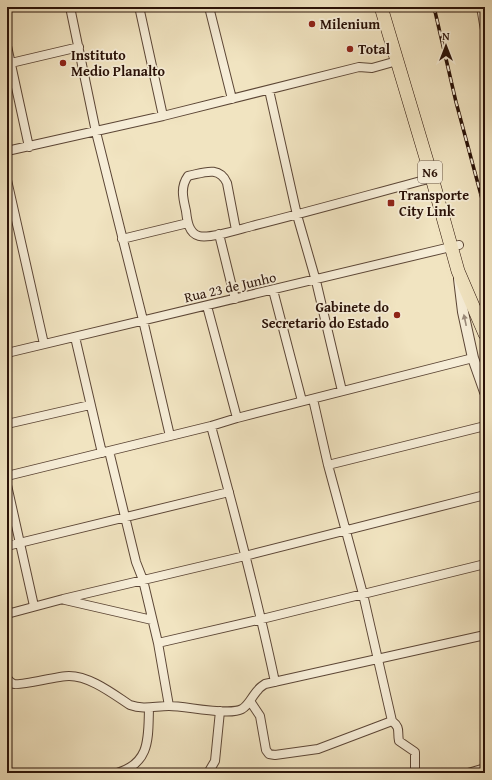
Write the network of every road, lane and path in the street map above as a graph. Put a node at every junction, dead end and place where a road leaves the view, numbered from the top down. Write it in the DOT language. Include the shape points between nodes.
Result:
graph roads {
  1 [pos="70,7"];
  2 [pos="209,7"];
  3 [pos="381,7"];
  4 [pos="389,7"];
  5 [pos="481,7"];
  6 [pos="140,11"];
  7 [pos="485,30"];
  8 [pos="7,46"];
  9 [pos="78,47"];
  10 [pos="397,61"];
  11 [pos="11,62"];
  12 [pos="11,80"];
  13 [pos="269,90"];
  14 [pos="232,99"];
  15 [pos="163,116"];
  16 [pos="96,132"];
  17 [pos="29,147"];
  18 [pos="7,151"];
  19 [pos="432,178"];
  20 [pos="7,180"];
  21 [pos="297,215"];
  22 [pos="188,223"];
  23 [pos="236,230"];
  24 [pos="219,234"];
  25 [pos="122,239"];
  26 [pos="455,246"];
  27 [pos="458,271"];
  28 [pos="316,281"];
  29 [pos="273,290"];
  30 [pos="235,299"];
  31 [pos="207,306"];
  32 [pos="485,316"];
  33 [pos="143,320"];
  34 [pos="485,334"];
  35 [pos="75,337"];
  36 [pos="44,344"];
  37 [pos="7,353"];
  38 [pos="473,358"];
  39 [pos="482,374"];
  40 [pos="342,391"];
  41 [pos="485,392"];
  42 [pos="313,399"];
  43 [pos="302,401"];
  44 [pos="90,405"];
  45 [pos="237,418"];
  46 [pos="7,424"];
  47 [pos="211,426"];
  48 [pos="485,426"];
  49 [pos="170,436"];
  50 [pos="105,452"];
  51 [pos="328,465"];
  52 [pos="7,476"];
  53 [pos="7,485"];
  54 [pos="229,492"];
  55 [pos="485,495"];
  56 [pos="125,518"];
  57 [pos="346,530"];
  58 [pos="21,542"];
  59 [pos="7,546"];
  60 [pos="245,556"];
  61 [pos="485,564"];
  62 [pos="144,580"];
  63 [pos="364,594"];
  64 [pos="63,599"];
  65 [pos="34,606"];
  66 [pos="7,614"];
  67 [pos="262,619"];
  68 [pos="152,620"];
  69 [pos="485,635"];
  70 [pos="158,643"];
  71 [pos="379,660"];
  72 [pos="7,678"];
  73 [pos="276,682"];
  74 [pos="250,701"];
  75 [pos="169,706"];
  76 [pos="149,709"];
  77 [pos="220,711"];
  78 [pos="392,721"];
  79 [pos="485,768"];
  80 [pos="117,773"];
  81 [pos="208,773"];
  82 [pos="415,773"];
  83 [pos="468,773"];
  1 -- 9 [label="street"];
  2 -- 14 [label="street"];
  3 -- 10 [label="highway, N6"];
  4 -- 26 [label="highway, N6"];
  5 -- 7 [label="street"];
  6 -- 15 [label="street"];
  8 -- 11 [label="street"];
  9 -- 11 [label="street"];
  9 -- 16 [label="street"];
  10 -- 13 [label="street" via="372,68 359,67"];
  10 -- 19 [label="highway, N6"];
  11 -- 12 [label="street"];
  12 -- 17 [label="street"];
  13 -- 14 [label="street"];
  13 -- 21 [label="street"];
  14 -- 15 [label="street"];
  15 -- 16 [label="street"];
  16 -- 17 [label="street"];
  16 -- 25 [label="street"];
  17 -- 18 [label="street"];
  19 -- 21 [label="street"];
  19 -- 26 [label="highway, N6"];
  20 -- 36 [label="street"];
  21 -- 23 [label="street"];
  21 -- 28 [label="street"];
  22 -- 23 [label="street" via="183,182 188,176 210,171 218,172 224,176 227,183"];
  22 -- 24 [label="street" via="198,236"];
  22 -- 25 [label="street"];
  23 -- 24 [label="street"];
  24 -- 30 [label="street"];
  25 -- 33 [label="street"];
  26 -- 27 [label="highway, N6"];
  26 -- 28 [label="street, Rua 23 de Junho"];
  26 -- 32 [label="highway, N6"];
  27 -- 34 [label="highway, N6"];
  38 -- 27 [label="street, one-way" via="463,312"];
  28 -- 29 [label="street, Rua 23 de Junho"];
  28 -- 40 [label="street"];
  29 -- 30 [label="street, Rua 23 de Junho"];
  29 -- 43 [label="street"];
  30 -- 31 [label="street, Rua 23 de Junho"];
  31 -- 33 [label="street, Rua 23 de Junho"];
  31 -- 45 [label="street"];
  33 -- 35 [label="street, Rua 23 de Junho"];
  33 -- 49 [label="street"];
  35 -- 36 [label="street, Rua 23 de Junho"];
  35 -- 44 [label="street"];
  36 -- 37 [label="street, Rua 23 de Junho"];
  38 -- 39 [label="street"];
  38 -- 40 [label="street"];
  39 -- 41 [label="street"];
  40 -- 42 [label="street"];
  42 -- 43 [label="street"];
  42 -- 51 [label="street"];
  43 -- 45 [label="street"];
  44 -- 46 [label="street"];
  44 -- 50 [label="street"];
  45 -- 47 [label="street"];
  47 -- 49 [label="street"];
  47 -- 54 [label="street"];
  48 -- 51 [label="street"];
  49 -- 50 [label="street"];
  50 -- 52 [label="street"];
  50 -- 56 [label="street"];
  51 -- 57 [label="street"];
  53 -- 58 [label="street"];
  54 -- 56 [label="street"];
  54 -- 60 [label="street"];
  55 -- 57 [label="street"];
  56 -- 58 [label="street"];
  56 -- 62 [label="street" via="136,562"];
  57 -- 60 [label="street"];
  57 -- 63 [label="street"];
  58 -- 59 [label="street"];
  58 -- 65 [label="street"];
  60 -- 62 [label="street"];
  60 -- 67 [label="street"];
  61 -- 63 [label="street"];
  62 -- 64 [label="street"];
  62 -- 68 [label="street"];
  63 -- 67 [label="street"];
  63 -- 71 [label="street"];
  64 -- 65 [label="street"];
  64 -- 68 [label="street"];
  65 -- 66 [label="street"];
  67 -- 70 [label="street"];
  67 -- 73 [label="street"];
  68 -- 70 [label="street"];
  69 -- 71 [label="street"];
  70 -- 75 [label="street"];
  71 -- 73 [label="street"];
  71 -- 78 [label="street"];
  72 -- 76 [label="street" via="14,684 19,684 48,678 78,676 88,679 130,705"];
  73 -- 74 [label="street" via="265,684 258,689"];
  74 -- 77 [label="street" via="236,711"];
  74 -- 78 [label="street" via="260,716 266,750 269,754 275,755 318,748"];
  75 -- 76 [label="street"];
  75 -- 77 [label="street"];
  76 -- 80 [label="street" via="148,744 145,750 132,766"];
  77 -- 81 [label="street" via="215,761"];
  78 -- 82 [label="street" via="398,726 398,742 415,752"];
  79 -- 83 [label="street"];
}
